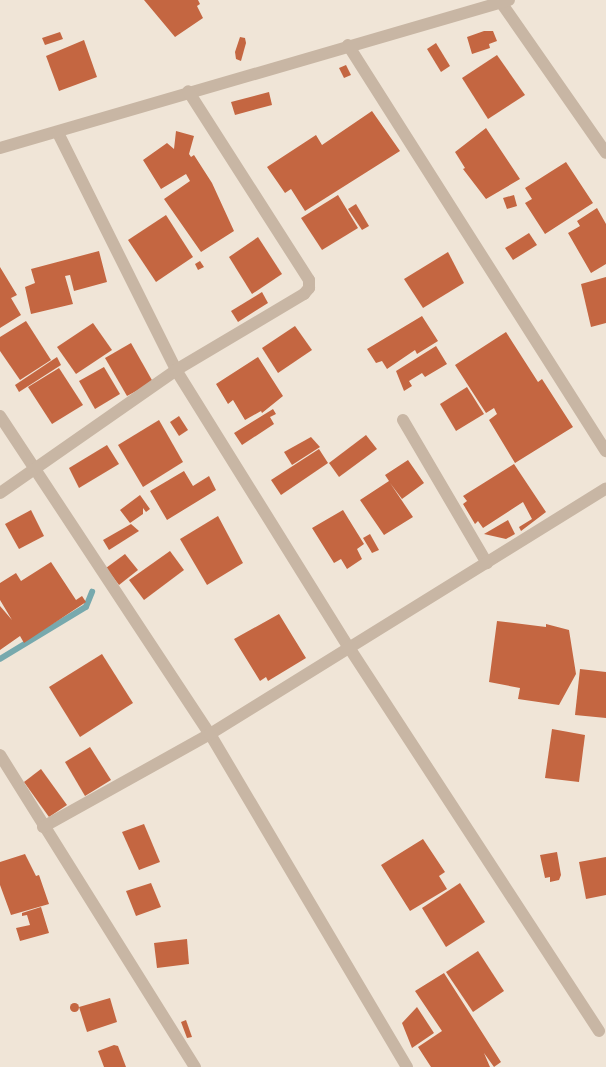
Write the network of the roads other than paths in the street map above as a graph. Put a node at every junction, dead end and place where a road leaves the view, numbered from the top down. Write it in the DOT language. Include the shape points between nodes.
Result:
graph roads {
  1 [pos="497,1"];
  2 [pos="348,45"];
  3 [pos="188,90"];
  4 [pos="58,133"];
  5 [pos="0,148"];
  6 [pos="606,154"];
  7 [pos="176,370"];
  8 [pos="0,416"];
  9 [pos="402,420"];
  10 [pos="606,451"];
  11 [pos="37,470"];
  12 [pos="606,488"];
  13 [pos="0,493"];
  14 [pos="487,563"];
  15 [pos="350,650"];
  16 [pos="210,734"];
  17 [pos="0,755"];
  18 [pos="43,827"];
  19 [pos="599,1032"];
  20 [pos="195,1067"];
  21 [pos="407,1067"];
  1 -- 2 [label="street"];
  1 -- 6 [label="street"];
  2 -- 3 [label="street"];
  2 -- 10 [label="street"];
  3 -- 4 [label="street"];
  3 -- 7 [label="street" via="308,280 309,288"];
  4 -- 5 [label="street"];
  4 -- 7 [label="street"];
  7 -- 11 [label="street"];
  7 -- 15 [label="street"];
  8 -- 11 [label="street"];
  9 -- 14 [label="street"];
  11 -- 13 [label="street"];
  11 -- 16 [label="street"];
  12 -- 14 [label="street"];
  14 -- 15 [label="street"];
  15 -- 16 [label="street"];
  15 -- 19 [label="street"];
  16 -- 18 [label="street"];
  16 -- 21 [label="street"];
  17 -- 18 [label="street"];
  18 -- 20 [label="street"];
}
